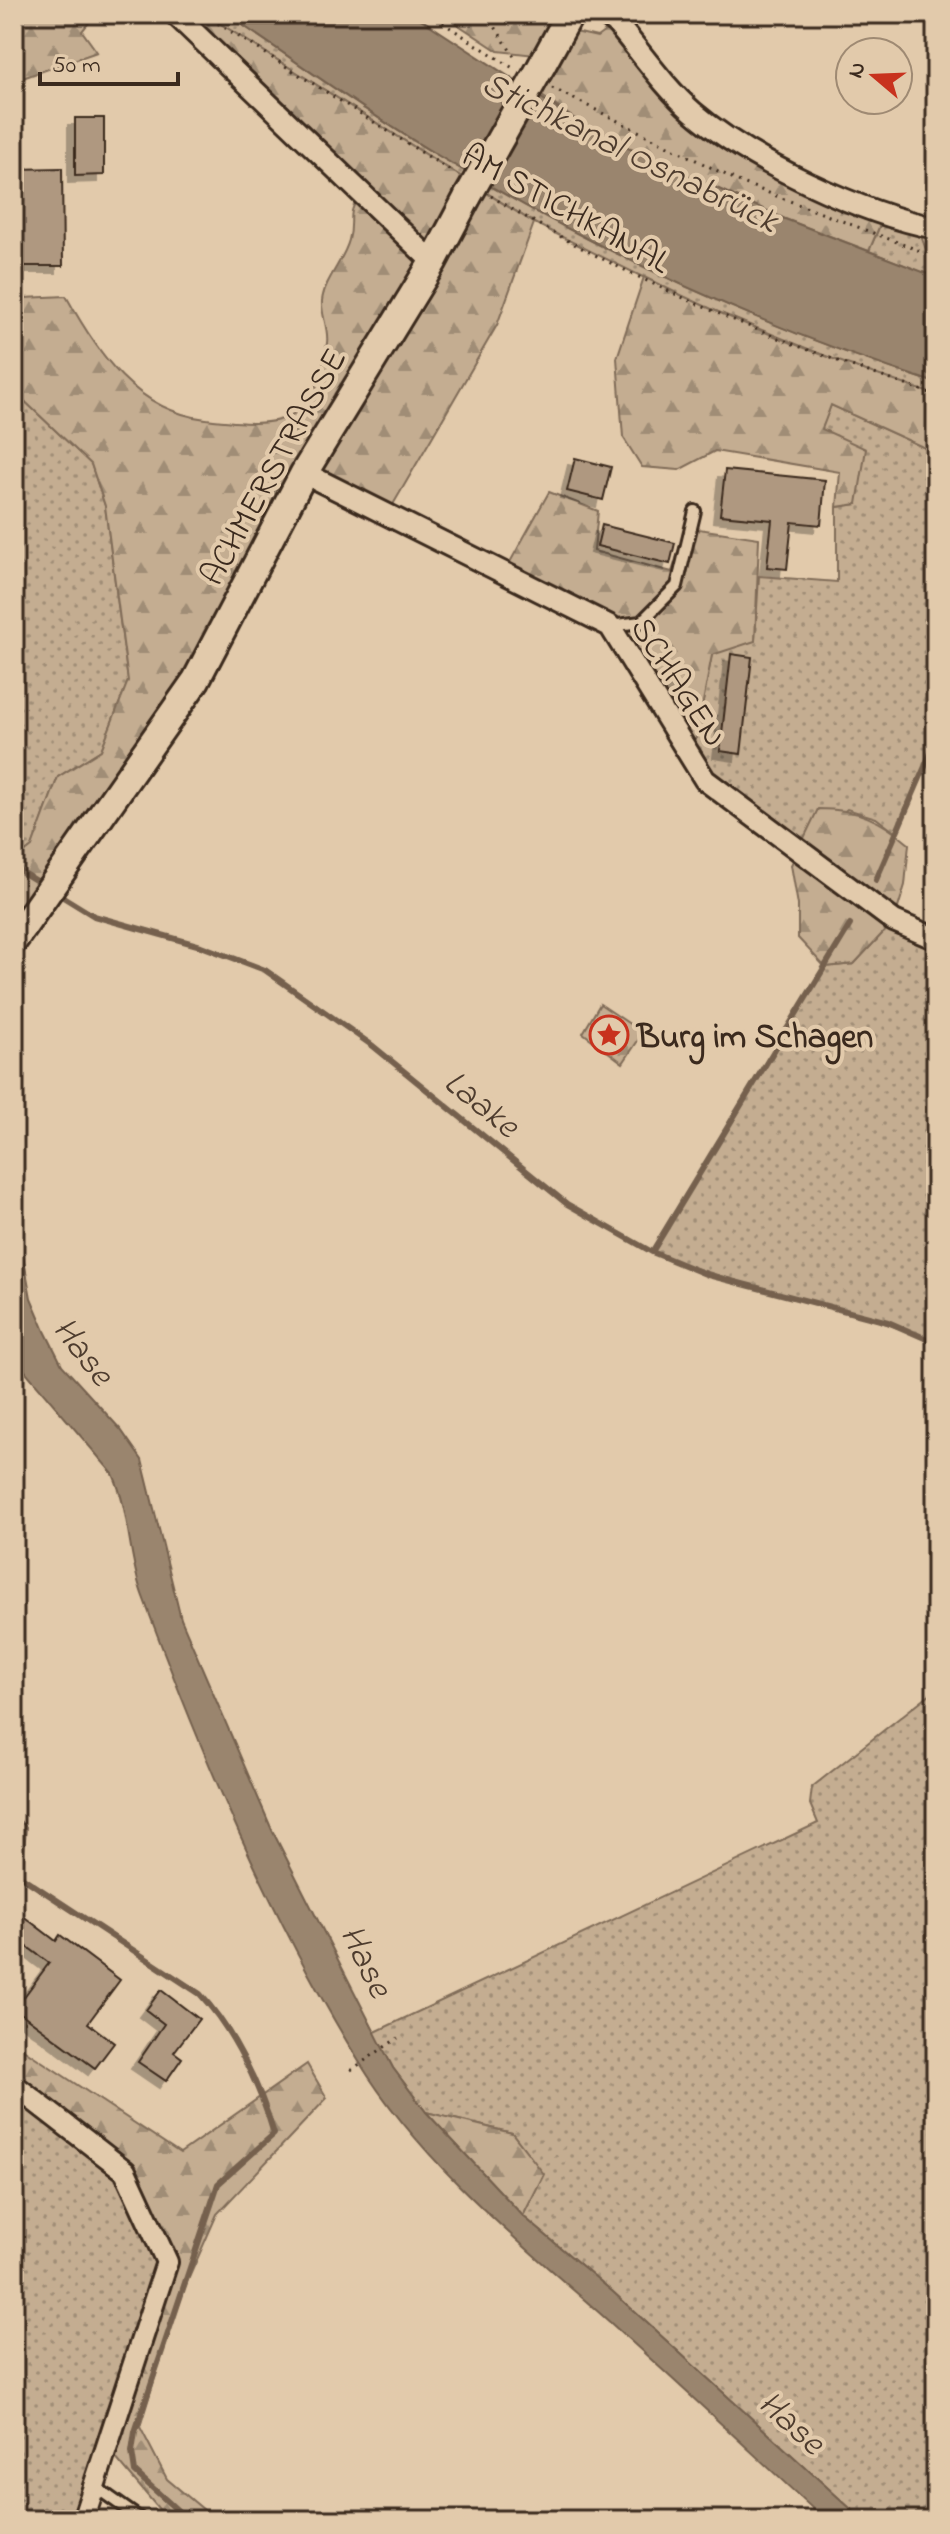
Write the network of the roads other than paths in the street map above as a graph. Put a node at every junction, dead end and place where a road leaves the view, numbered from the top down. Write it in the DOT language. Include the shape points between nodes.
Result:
graph roads {
  1 [pos="175,14"];
  2 [pos="570,14"];
  3 [pos="613,17"];
  4 [pos="936,228"];
  5 [pos="433,262"];
  6 [pos="304,473"];
  7 [pos="695,511"];
  8 [pos="610,626"];
  9 [pos="15,939"];
  10 [pos="936,939"];
  11 [pos="14,2085"];
  12 [pos="94,2486"];
  13 [pos="83,2520"];
  14 [pos="142,2520"];
  1 -- 5 [label="street"];
  2 -- 5 [label="street, ACHMERSTRASSE, bridge"];
  3 -- 4 [label="street" via="691,111 744,148 826,191"];
  5 -- 6 [label="street, ACHMERSTRASSE"];
  6 -- 8 [label="street, SCHAGEN"];
  6 -- 9 [label="street, ACHMERSTRASSE" via="196,680"];
  7 -- 8 [label="lane" via="677,586 641,622"];
  8 -- 10 [label="street, SCHAGEN" via="705,780 894,921"];
  11 -- 12 [label="street" via="125,2171 167,2262"];
  12 -- 13 [label="street"];
  12 -- 14 [label="lane"];
}
